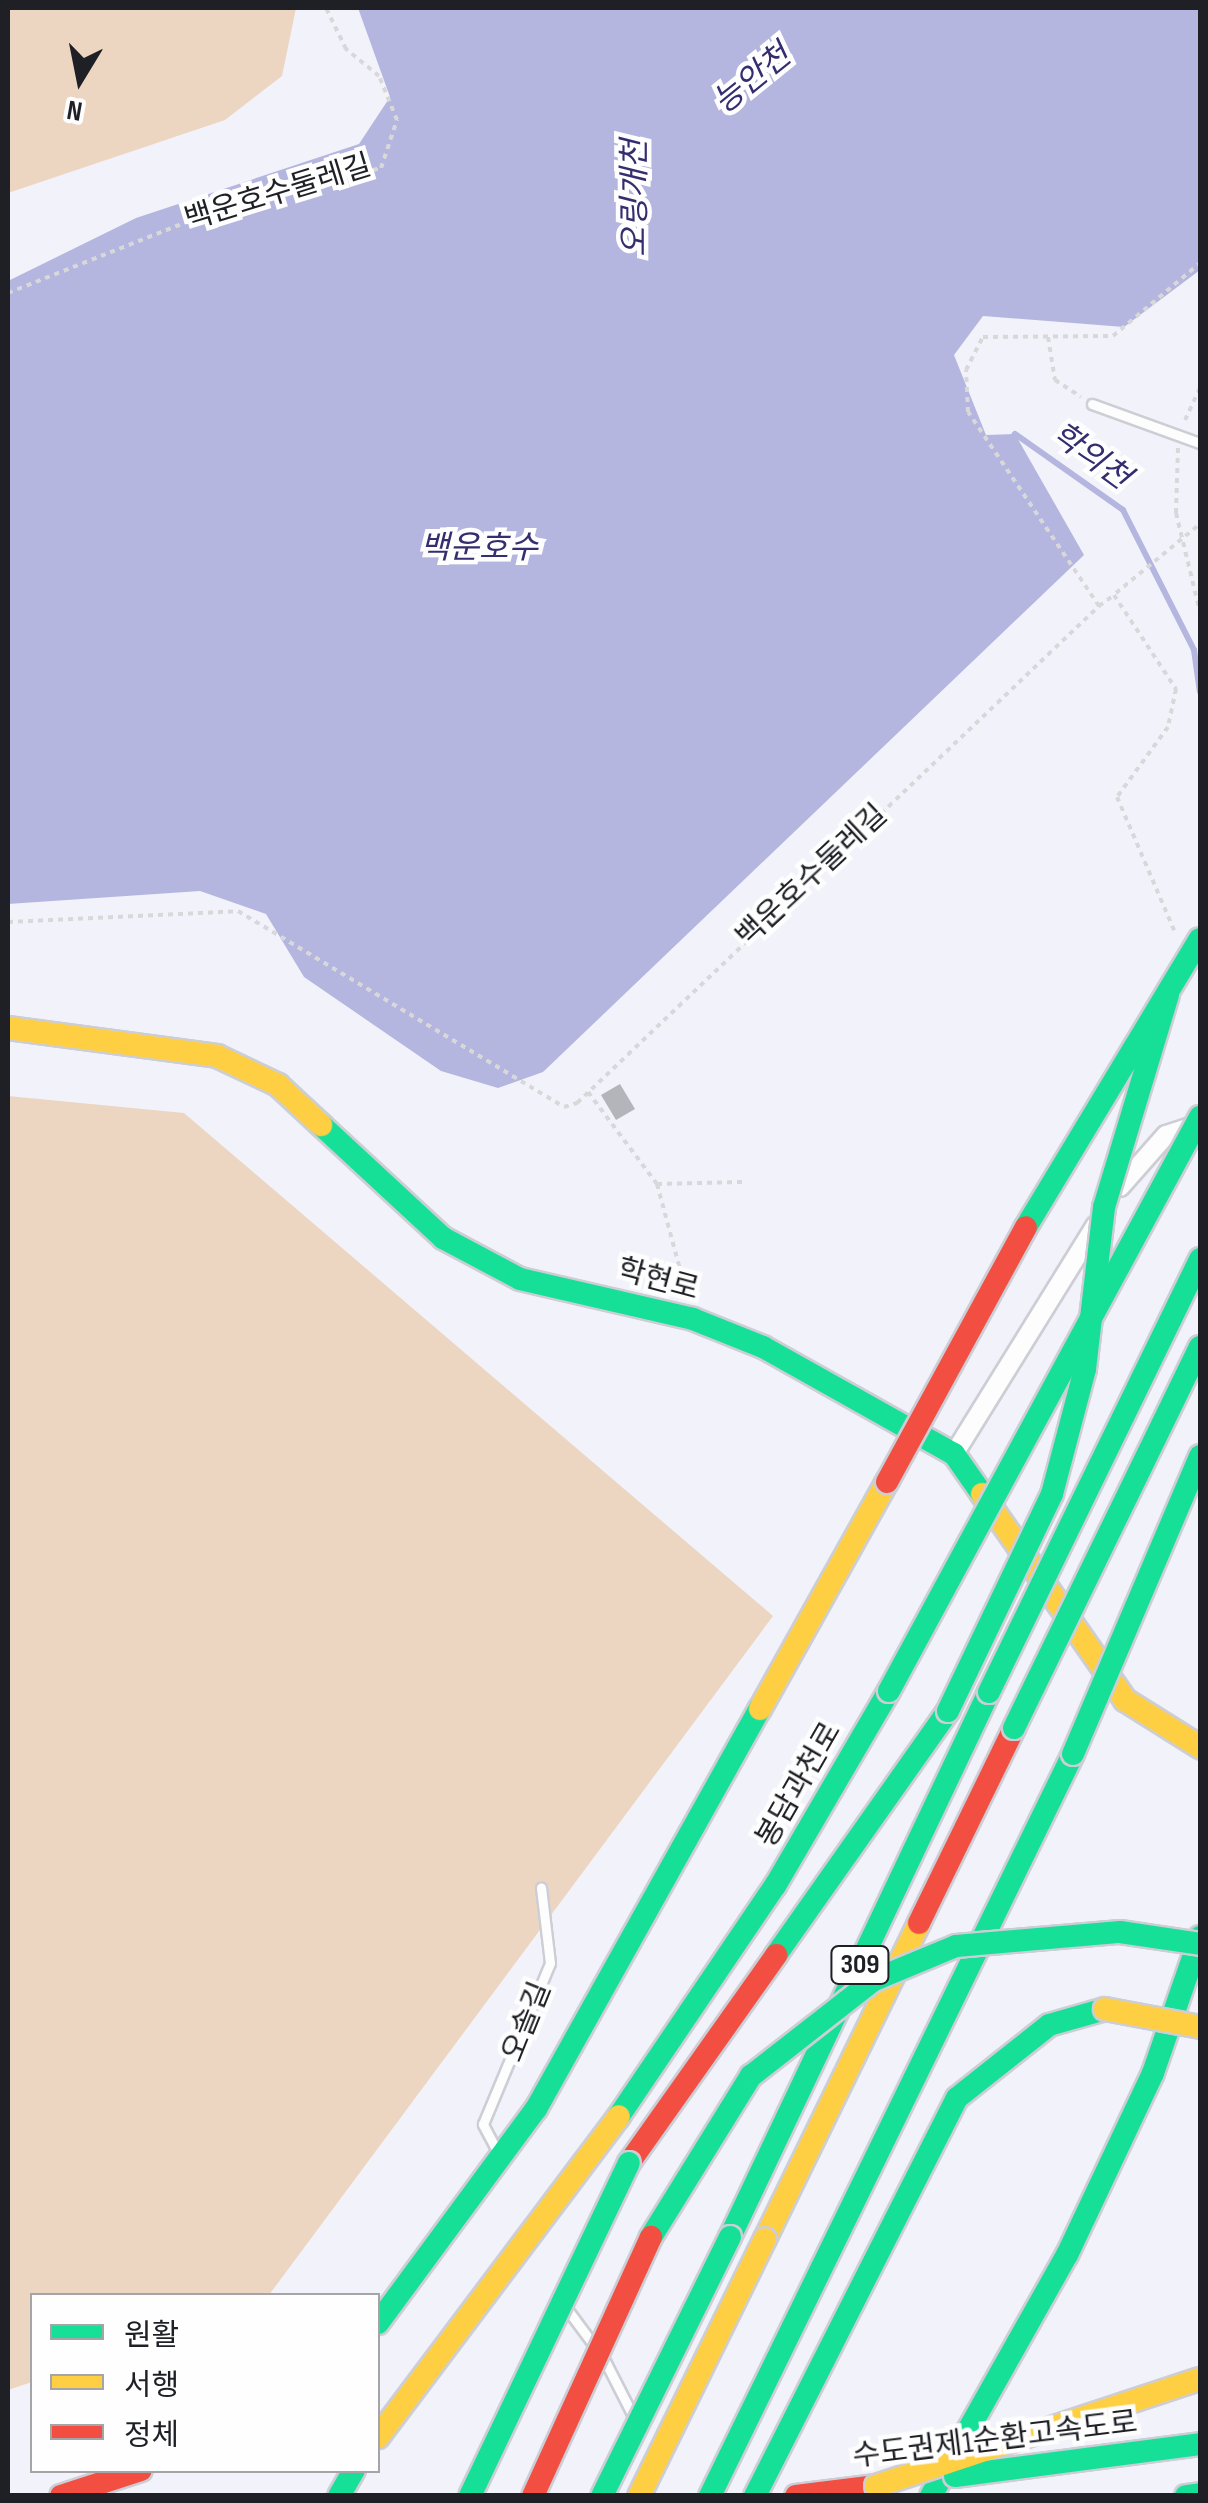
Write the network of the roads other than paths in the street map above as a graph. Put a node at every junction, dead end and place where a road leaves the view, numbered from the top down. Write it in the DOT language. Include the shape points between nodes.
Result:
graph roads {
  1 [pos="1092,404"];
  2 [pos="1200,443"];
  3 [pos="1189,939"];
  4 [pos="1168,995"];
  5 [pos="8,1028"];
  6 [pos="1200,1121"];
  7 [pos="1200,1259"];
  8 [pos="1200,1346"];
  9 [pos="954,1454"];
  10 [pos="1200,1456"];
  11 [pos="1200,1747"];
  12 [pos="541,1888"];
  13 [pos="1200,1937"];
  14 [pos="1200,1944"];
  15 [pos="1200,2027"];
  16 [pos="495,2147"];
  17 [pos="551,2288"];
  18 [pos="380,2320"];
  19 [pos="1200,2379"];
  20 [pos="380,2434"];
  21 [pos="1200,2444"];
  22 [pos="132,2473"];
  23 [pos="352,2473"];
  24 [pos="876,2486"];
  25 [pos="1200,2494"];
  26 [pos="61,2496"];
  27 [pos="339,2496"];
  28 [pos="470,2496"];
  29 [pos="533,2496"];
  30 [pos="602,2496"];
  31 [pos="642,2496"];
  32 [pos="710,2496"];
  33 [pos="755,2496"];
  34 [pos="796,2496"];
  35 [pos="932,2496"];
  36 [pos="1186,2496"];
  1 -- 2 [label="lane"];
  3 -- 4 [label="main road, bridge"];
  4 -- 18 [label="main road, bridge" via="1089,1112 536,2110"];
  4 -- 28 [label="main road, bridge" via="1104,1207 1085,1368 1052,1494 948,1711 629,2163"];
  5 -- 9 [label="main road, 학현로" via="217,1056 278,1085 443,1238 520,1279 693,1319 763,1347"];
  6 -- 9 [label="street" via="1166,1135 1137,1161"];
  6 -- 20 [label="main road, 봉담과천로, bridge" via="775,1886 624,2109"];
  7 -- 30 [label="main road, 309, bridge"];
  8 -- 31 [label="main road, 309, bridge"];
  9 -- 11 [label="main road, 학현로" via="1125,1700"];
  10 -- 32 [label="main road, bridge" via="1072,1754"];
  12 -- 16 [label="lane, 오솔길" via="550,1964 483,2124"];
  13 -- 35 [label="main road" via="1152,2073"];
  14 -- 29 [label="main road, bridge" via="1120,1932 956,1946 874,1980 802,2030 742,2088 673,2189"];
  15 -- 33 [label="main road, bridge" via="1104,2010 1049,2025 1000,2055 957,2098 893,2212"];
  17 -- 31 [label="lane" via="614,2373 654,2458"];
  19 -- 24 [label="main road, bridge"];
  21 -- 24 [label="main road, 수도권제1순환고속도로, bridge"];
  22 -- 26 [label="main road"];
  23 -- 27 [label="main road"];
  24 -- 34 [label="main road, 수도권제1순환고속도로"];
  25 -- 36 [label="main road"];
}
